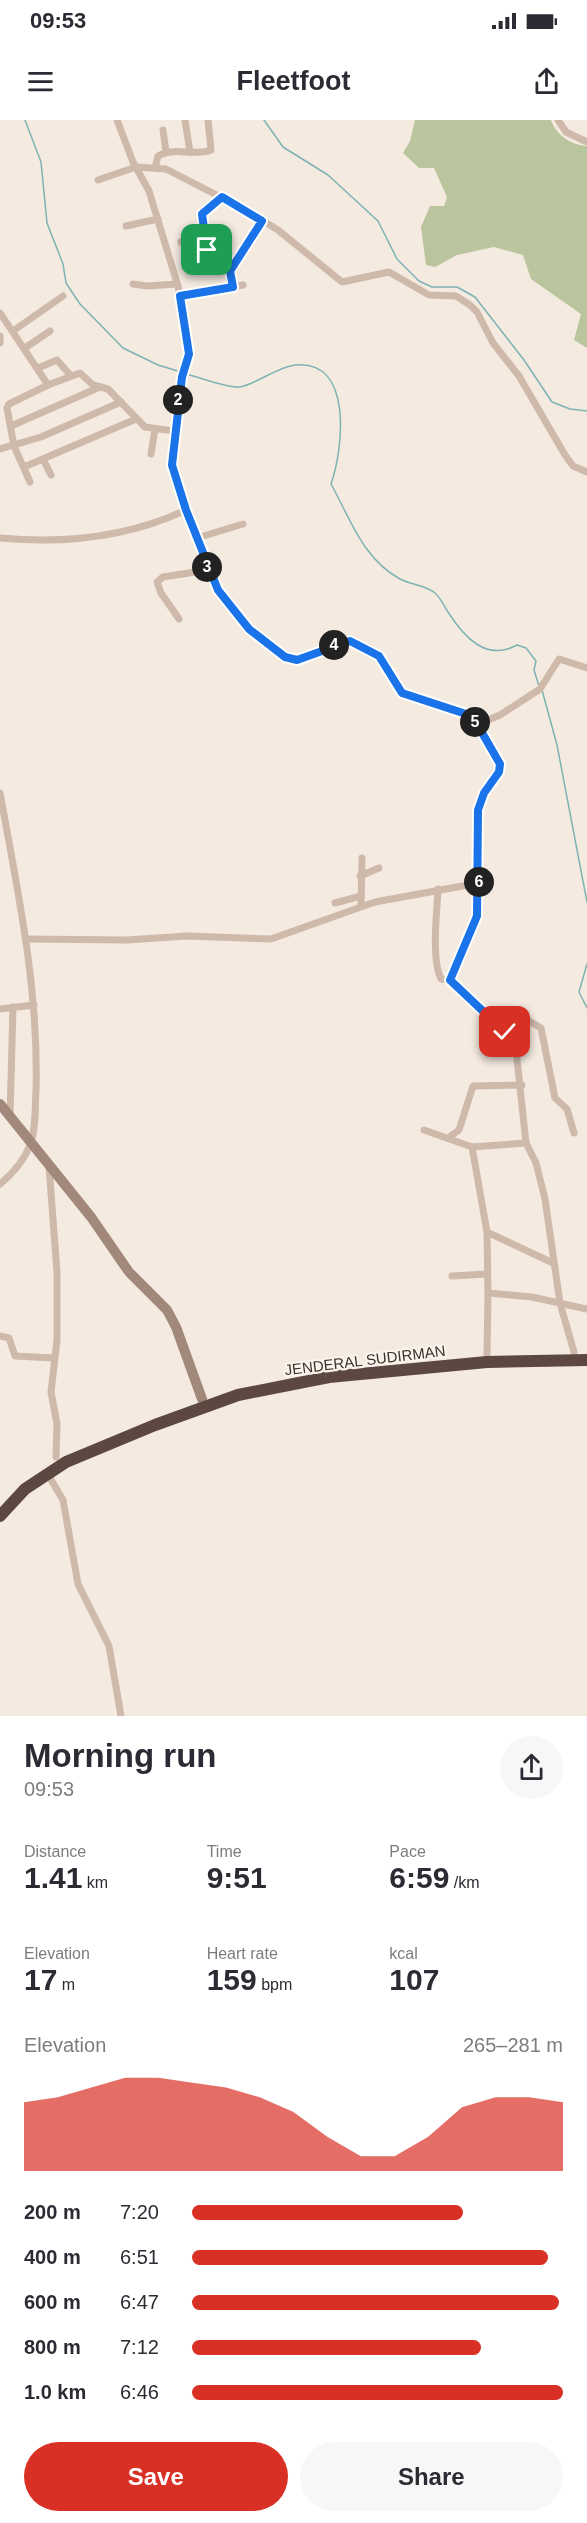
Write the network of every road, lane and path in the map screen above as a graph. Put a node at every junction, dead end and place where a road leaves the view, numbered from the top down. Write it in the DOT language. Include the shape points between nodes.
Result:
graph roads {
  1 [pos="117,120"];
  2 [pos="185,120"];
  3 [pos="208,120"];
  4 [pos="558,120"];
  5 [pos="163,130"];
  6 [pos="587,142"];
  7 [pos="166,152"];
  8 [pos="190,152"];
  9 [pos="136,167"];
  10 [pos="155,168"];
  11 [pos="98,180"];
  12 [pos="222,197"];
  13 [pos="158,219"];
  14 [pos="262,221"];
  15 [pos="126,226"];
  16 [pos="204,236"];
  17 [pos="181,242"];
  18 [pos="207,250"];
  19 [pos="133,284"];
  20 [pos="177,284"];
  21 [pos="243,285"];
  22 [pos="233,287"];
  23 [pos="63,296"];
  24 [pos="180,296"];
  25 [pos="0,312"];
  26 [pos="14,331"];
  27 [pos="50,332"];
  28 [pos="0,336"];
  29 [pos="0,343"];
  30 [pos="25,348"];
  31 [pos="38,368"];
  32 [pos="71,376"];
  33 [pos="48,386"];
  34 [pos="102,387"];
  35 [pos="121,402"];
  36 [pos="136,419"];
  37 [pos="11,426"];
  38 [pos="154,429"];
  39 [pos="174,431"];
  40 [pos="14,446"];
  41 [pos="0,449"];
  42 [pos="151,454"];
  43 [pos="43,459"];
  44 [pos="24,467"];
  45 [pos="587,472"];
  46 [pos="51,475"];
  47 [pos="30,482"];
  48 [pos="186,510"];
  49 [pos="243,524"];
  50 [pos="0,538"];
  51 [pos="197,538"];
  52 [pos="208,570"];
  53 [pos="179,619"];
  54 [pos="587,668"];
  55 [pos="477,724"];
  56 [pos="0,793"];
  57 [pos="362,858"];
  58 [pos="379,868"];
  59 [pos="360,876"];
  60 [pos="479,883"];
  61 [pos="438,889"];
  62 [pos="361,896"];
  63 [pos="335,903"];
  64 [pos="362,906"];
  65 [pos="26,939"];
  66 [pos="450,980"];
  67 [pos="34,1005"];
  68 [pos="13,1007"];
  69 [pos="0,1009"];
  70 [pos="500,1026"];
  71 [pos="522,1085"];
  72 [pos="0,1104"];
  73 [pos="10,1119"];
  74 [pos="424,1130"];
  75 [pos="574,1133"];
  76 [pos="448,1138"];
  77 [pos="526,1143"];
  78 [pos="31,1144"];
  79 [pos="472,1147"];
  80 [pos="49,1166"];
  81 [pos="0,1184"];
  82 [pos="487,1232"];
  83 [pos="553,1263"];
  84 [pos="487,1274"];
  85 [pos="452,1276"];
  86 [pos="488,1293"];
  87 [pos="560,1303"];
  88 [pos="587,1309"];
  89 [pos="0,1336"];
  90 [pos="580,1352"];
  91 [pos="487,1355"];
  92 [pos="54,1358"];
  93 [pos="587,1360"];
  94 [pos="202,1399"];
  95 [pos="56,1457"];
  96 [pos="46,1473"];
  97 [pos="0,1504"];
  98 [pos="0,1516"];
  99 [pos="121,1716"];
  1 -- 9 [label="street"];
  2 -- 8 [label="street"];
  3 -- 8 [label="street" via="212,148 198,154"];
  4 -- 6 [label="street" via="566,132"];
  5 -- 7 [label="street"];
  7 -- 8 [label="street"];
  7 -- 10 [label="street" via="158,156"];
  9 -- 10 [label="street"];
  9 -- 11 [label="street"];
  9 -- 13 [label="street"];
  10 -- 12 [label="street" via="166,169"];
  12 -- 14 [label="street"];
  12 -- 16 [label="street" via="202,214"];
  13 -- 15 [label="street"];
  13 -- 20 [label="street"];
  14 -- 22 [label="street" via="230,271"];
  14 -- 45 [label="street" via="342,282 389,272 429,295 463,298 477,312 493,343 519,376 565,456 573,466"];
  16 -- 17 [label="street"];
  16 -- 18 [label="street"];
  19 -- 20 [label="street"];
  20 -- 24 [label="street"];
  21 -- 22 [label="street"];
  22 -- 24 [label="street"];
  23 -- 26 [label="street"];
  24 -- 39 [label="street" via="189,354"];
  25 -- 26 [label="street"];
  26 -- 30 [label="street"];
  27 -- 30 [label="street"];
  28 -- 29 [label="street"];
  30 -- 31 [label="street"];
  31 -- 32 [label="street" via="57,360"];
  31 -- 33 [label="street"];
  32 -- 33 [label="street"];
  32 -- 34 [label="street" via="80,374"];
  33 -- 37 [label="street" via="9,404"];
  34 -- 35 [label="street"];
  34 -- 37 [label="street"];
  35 -- 36 [label="street"];
  35 -- 40 [label="street"];
  36 -- 38 [label="street"];
  36 -- 43 [label="street"];
  37 -- 40 [label="street"];
  38 -- 39 [label="street"];
  38 -- 42 [label="street"];
  39 -- 48 [label="street" via="172,465"];
  40 -- 41 [label="street"];
  40 -- 44 [label="street"];
  43 -- 44 [label="street"];
  43 -- 46 [label="street"];
  44 -- 47 [label="street"];
  48 -- 50 [label="street" via="110,536 33,542"];
  48 -- 51 [label="street"];
  49 -- 51 [label="street"];
  51 -- 52 [label="street"];
  52 -- 53 [label="street" via="163,577 157,582"];
  52 -- 55 [label="street" via="221,595 249,629 285,657 297,660 343,642 354,643 382,659 402,693 463,712"];
  54 -- 55 [label="street" via="559,659 541,687 500,715"];
  55 -- 60 [label="street" via="500,764 478,810"];
  56 -- 65 [label="street"];
  57 -- 59 [label="street"];
  58 -- 59 [label="street"];
  59 -- 62 [label="street"];
  60 -- 61 [label="street"];
  60 -- 66 [label="street" via="477,916"];
  61 -- 64 [label="street"];
  61 -- 66 [label="street" via="439,975"];
  62 -- 63 [label="street"];
  62 -- 64 [label="street"];
  64 -- 65 [label="street" via="271,939"];
  65 -- 67 [label="street"];
  66 -- 70 [label="street"];
  67 -- 68 [label="street"];
  67 -- 78 [label="street" via="36,1069"];
  68 -- 69 [label="street"];
  68 -- 73 [label="street"];
  70 -- 71 [label="street" via="516,1050"];
  70 -- 75 [label="street" via="527,1019 541,1028 555,1098 567,1109"];
  71 -- 76 [label="street" via="473,1086 459,1130"];
  71 -- 77 [label="street"];
  72 -- 73 [label="street"];
  73 -- 78 [label="street"];
  74 -- 76 [label="street"];
  76 -- 79 [label="street"];
  77 -- 79 [label="street"];
  77 -- 83 [label="street" via="545,1198"];
  78 -- 80 [label="street"];
  78 -- 81 [label="street" via="17,1168"];
  79 -- 82 [label="street"];
  80 -- 92 [label="street" via="57,1272"];
  80 -- 94 [label="street" via="92,1217 129,1272 167,1310"];
  82 -- 83 [label="street"];
  82 -- 84 [label="street"];
  83 -- 87 [label="street"];
  84 -- 85 [label="street"];
  84 -- 86 [label="street"];
  86 -- 87 [label="street"];
  86 -- 91 [label="street"];
  87 -- 88 [label="street"];
  87 -- 90 [label="street"];
  89 -- 92 [label="street" via="9,1338 15,1356"];
  90 -- 91 [label="highway"];
  91 -- 94 [label="highway" via="295,1375"];
  92 -- 95 [label="street" via="51,1392 57,1424"];
  93 -- 96 [label="highway, JENDERAL SUDIRMAN" via="478,1363 329,1377 268,1387 204,1406 86,1452"];
  94 -- 95 [label="highway"];
  95 -- 97 [label="highway"];
  96 -- 98 [label="highway, JENDERAL SUDIRMAN"];
  96 -- 99 [label="street" via="63,1500 78,1584 109,1646"];
}
